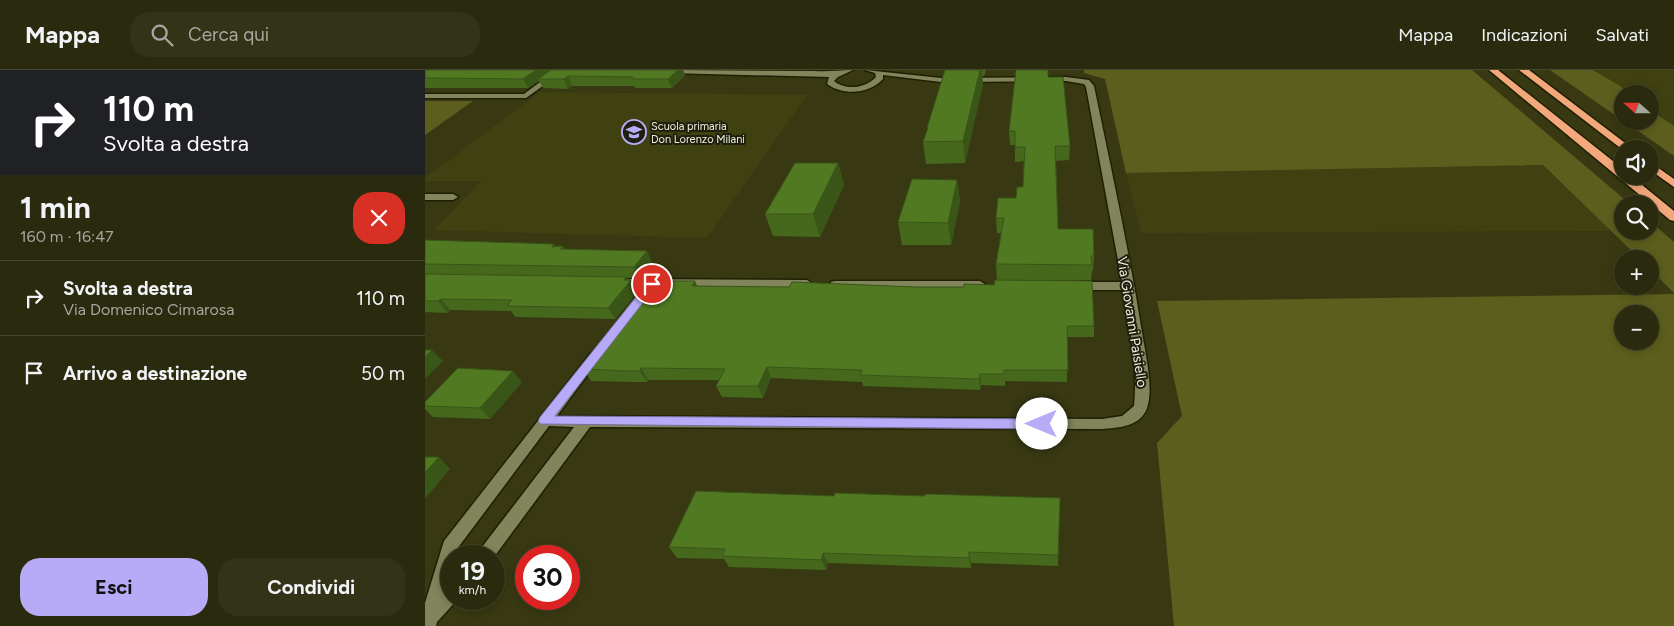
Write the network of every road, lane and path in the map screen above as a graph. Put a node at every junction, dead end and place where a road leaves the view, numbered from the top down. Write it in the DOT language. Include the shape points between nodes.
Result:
graph roads {
  1 [pos="561,70"];
  2 [pos="571,70"];
  3 [pos="849,70"];
  4 [pos="1493,70"];
  5 [pos="1523,70"];
  6 [pos="659,71"];
  7 [pos="873,71"];
  8 [pos="835,73"];
  9 [pos="1066,74"];
  10 [pos="913,79"];
  11 [pos="870,86"];
  12 [pos="425,96"];
  13 [pos="1616,140"];
  14 [pos="1614,168"];
  15 [pos="1659,172"];
  16 [pos="1674,184"];
  17 [pos="1635,185"];
  18 [pos="425,197"];
  19 [pos="453,197"];
  20 [pos="1674,217"];
  21 [pos="603,283"];
  22 [pos="652,284"];
  23 [pos="989,285"];
  24 [pos="1058,286"];
  25 [pos="1128,286"];
  26 [pos="640,299"];
  27 [pos="604,345"];
  28 [pos="544,421"];
  29 [pos="586,421"];
  30 [pos="493,545"];
  31 [pos="440,606"];
  32 [pos="427,620"];
  1 -- 2 [label="street"];
  1 -- 12 [label="street" via="526,96"];
  3 -- 8 [label="street"];
  4 -- 14 [label="highway"];
  5 -- 13 [label="highway"];
  6 -- 8 [label="street"];
  7 -- 10 [label="street, Via Giovanni Paisiello"];
  7 -- 11 [label="street" via="880,77"];
  8 -- 11 [label="street, Via Giovanni Paisiello" via="830,82 840,88"];
  9 -- 10 [label="street, Via Giovanni Paisiello"];
  9 -- 25 [label="street, Via Giovanni Paisiello" via="1090,86"];
  10 -- 11 [label="street, Via Giovanni Paisiello"];
  15 -- 16 [label="highway"];
  17 -- 20 [label="highway"];
  18 -- 19 [label="street"];
  21 -- 22 [label="street"];
  22 -- 23 [label="street"];
  22 -- 26 [label="street"];
  24 -- 25 [label="street"];
  25 -- 29 [label="street, Via Giovanni Paisiello" via="1143,392 1142,406 1134,417 1122,422"];
  27 -- 28 [label="street"];
  28 -- 29 [label="street, Via Giovanni Paisiello"];
  28 -- 32 [label="street" via="450,546"];
  29 -- 30 [label="street"];
  31 -- 32 [label="street"];
}
